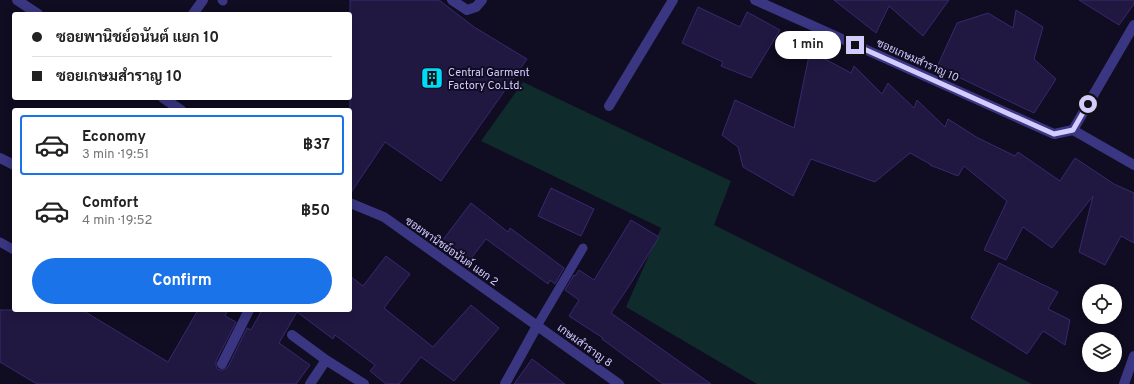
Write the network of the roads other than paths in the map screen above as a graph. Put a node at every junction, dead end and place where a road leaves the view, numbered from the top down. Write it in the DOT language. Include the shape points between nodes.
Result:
graph roads {
  1 [pos="17,0"];
  2 [pos="203,0"];
  3 [pos="452,0"];
  4 [pos="482,0"];
  5 [pos="673,0"];
  6 [pos="755,0"];
  7 [pos="35,12"];
  8 [pos="194,12"];
  9 [pos="1134,25"];
  10 [pos="166,100"];
  11 [pos="609,106"];
  12 [pos="178,108"];
  13 [pos="1073,130"];
  14 [pos="0,158"];
  15 [pos="12,164"];
  16 [pos="1134,165"];
  17 [pos="352,204"];
  18 [pos="0,242"];
  19 [pos="583,248"];
  20 [pos="12,249"];
  21 [pos="248,312"];
  22 [pos="537,326"];
  23 [pos="292,335"];
  24 [pos="1134,356"];
  25 [pos="326,360"];
  26 [pos="222,364"];
  27 [pos="310,384"];
  28 [pos="364,384"];
  29 [pos="505,384"];
  30 [pos="619,384"];
  31 [pos="1124,384"];
  1 -- 7 [label="street"];
  2 -- 8 [label="street"];
  3 -- 4 [label="street" via="468,10 476,7"];
  5 -- 11 [label="street"];
  6 -- 13 [label="street, ซอยเกษมสำราญ 10" via="1054,134"];
  9 -- 13 [label="street"];
  10 -- 12 [label="street"];
  13 -- 16 [label="street"];
  14 -- 15 [label="street"];
  17 -- 22 [label="street, ซอยพานิชย์อนันต์ แยก 2" via="384,217"];
  18 -- 20 [label="lane"];
  19 -- 22 [label="lane"];
  21 -- 26 [label="street"];
  22 -- 29 [label="street"];
  22 -- 30 [label="street, เกษมสำราญ 8"];
  23 -- 25 [label="street"];
  24 -- 31 [label="street"];
  25 -- 27 [label="street"];
  25 -- 28 [label="street"];
}
